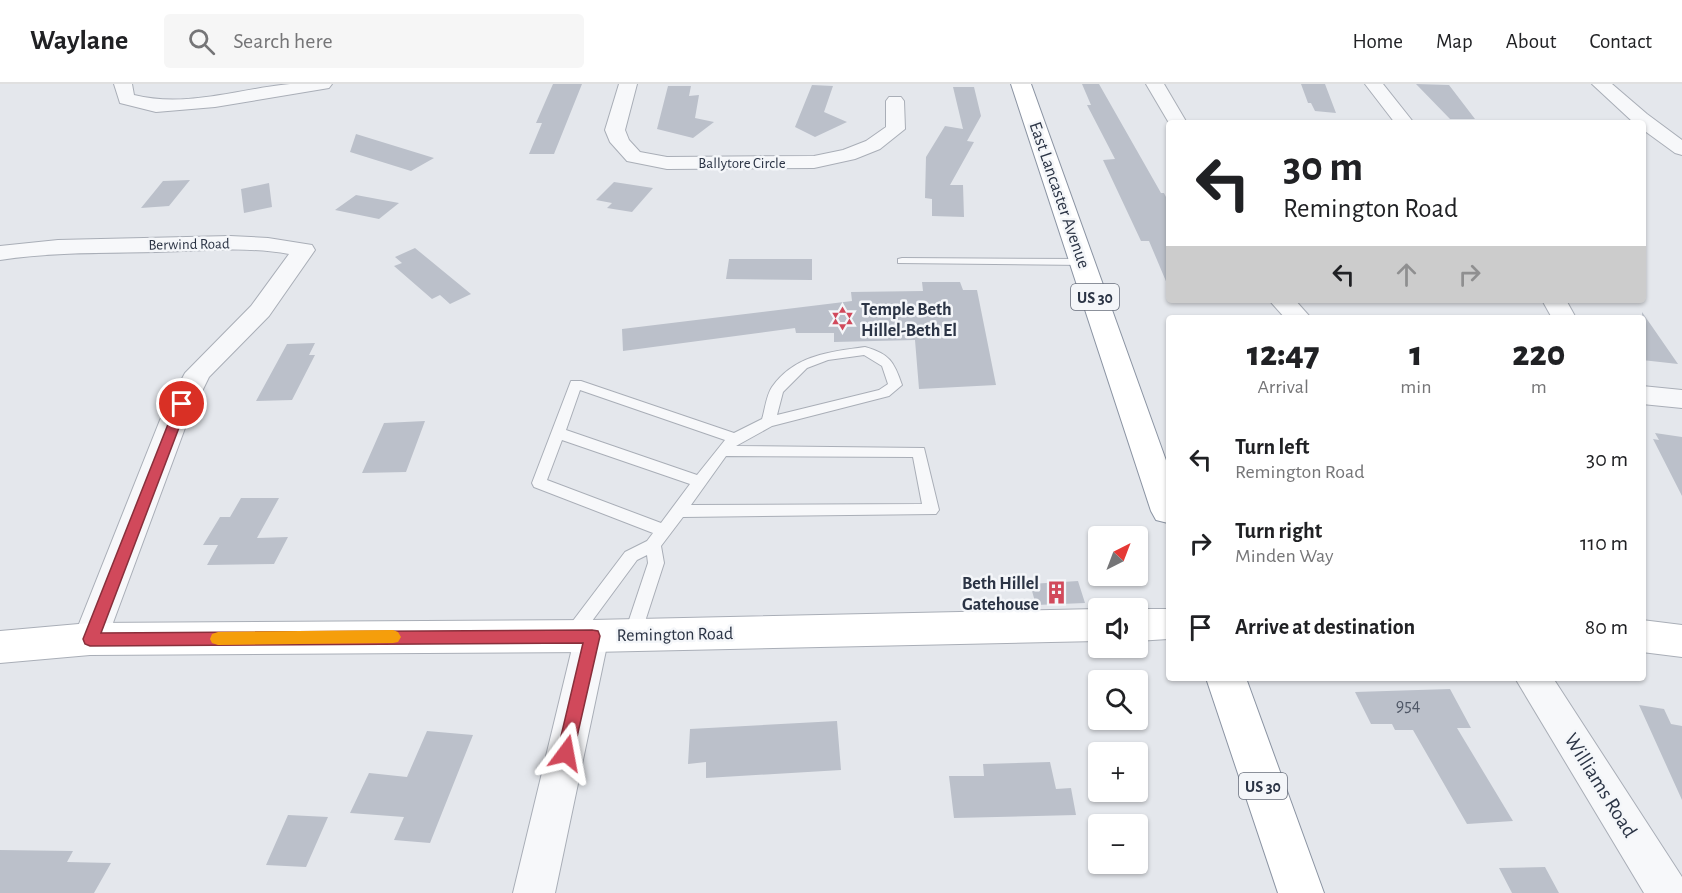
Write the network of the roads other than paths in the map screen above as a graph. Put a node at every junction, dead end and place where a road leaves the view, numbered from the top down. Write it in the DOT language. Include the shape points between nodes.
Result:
graph roads {
  1 [pos="123,84"];
  2 [pos="323,84"];
  3 [pos="628,84"];
  4 [pos="1021,84"];
  5 [pos="1155,84"];
  6 [pos="1374,84"];
  7 [pos="1601,84"];
  8 [pos="895,101"];
  9 [pos="1176,120"];
  10 [pos="1403,120"];
  11 [pos="1643,120"];
  12 [pos="1646,122"];
  13 [pos="1682,149"];
  14 [pos="0,253"];
  15 [pos="902,261"];
  16 [pos="1083,261"];
  17 [pos="1284,303"];
  18 [pos="1296,315"];
  19 [pos="1646,395"];
  20 [pos="1682,399"];
  21 [pos="768,422"];
  22 [pos="558,432"];
  23 [pos="735,438"];
  24 [pos="722,451"];
  25 [pos="700,482"];
  26 [pos="1166,505"];
  27 [pos="678,511"];
  28 [pos="664,531"];
  29 [pos="653,545"];
  30 [pos="1166,624"];
  31 [pos="1148,625"];
  32 [pos="1088,626"];
  33 [pos="633,635"];
  34 [pos="582,636"];
  35 [pos="1646,636"];
  36 [pos="90,639"];
  37 [pos="1682,641"];
  38 [pos="0,647"];
  39 [pos="1227,681"];
  40 [pos="1535,681"];
  41 [pos="534,893"];
  42 [pos="1301,893"];
  43 [pos="1668,893"];
  1 -- 2 [label="street" via="126,99 156,106 215,102"];
  3 -- 8 [label="street, Ballytore Circle" via="615,130 620,142 634,157 667,163 814,162 848,155 873,145 895,129"];
  4 -- 16 [label="main road, East Lancaster Avenue / US 30"];
  5 -- 9 [label="street"];
  6 -- 10 [label="street"];
  7 -- 11 [label="street"];
  12 -- 13 [label="street"];
  14 -- 36 [label="street, Berwind Road" via="36,246 214,244 278,244 303,250 260,311 198,373 174,420"];
  15 -- 16 [label="lane"];
  16 -- 26 [label="main road, East Lancaster Avenue / US 30"];
  17 -- 18 [label="street"];
  19 -- 20 [label="street"];
  21 -- 21 [label="lane" via="884,393 895,385 888,364 866,351 826,356 802,365 777,390"];
  21 -- 23 [label="lane"];
  22 -- 23 [label="lane" via="576,384"];
  22 -- 25 [label="lane"];
  22 -- 28 [label="lane" via="539,483"];
  23 -- 24 [label="lane"];
  24 -- 25 [label="lane"];
  24 -- 27 [label="lane" via="919,452 931,510"];
  25 -- 27 [label="lane"];
  27 -- 28 [label="lane"];
  28 -- 29 [label="lane"];
  29 -- 33 [label="lane" via="657,563"];
  29 -- 34 [label="lane" via="631,556"];
  30 -- 31 [label="main road"];
  32 -- 33 [label="main road, Remington Road"];
  33 -- 34 [label="main road, Remington Road"];
  34 -- 36 [label="main road, Remington Road"];
  34 -- 41 [label="street"];
  35 -- 37 [label="main road"];
  36 -- 38 [label="main road, Remington Road"];
  39 -- 42 [label="main road, US 30"];
  40 -- 43 [label="street, Williams Road"];
}
